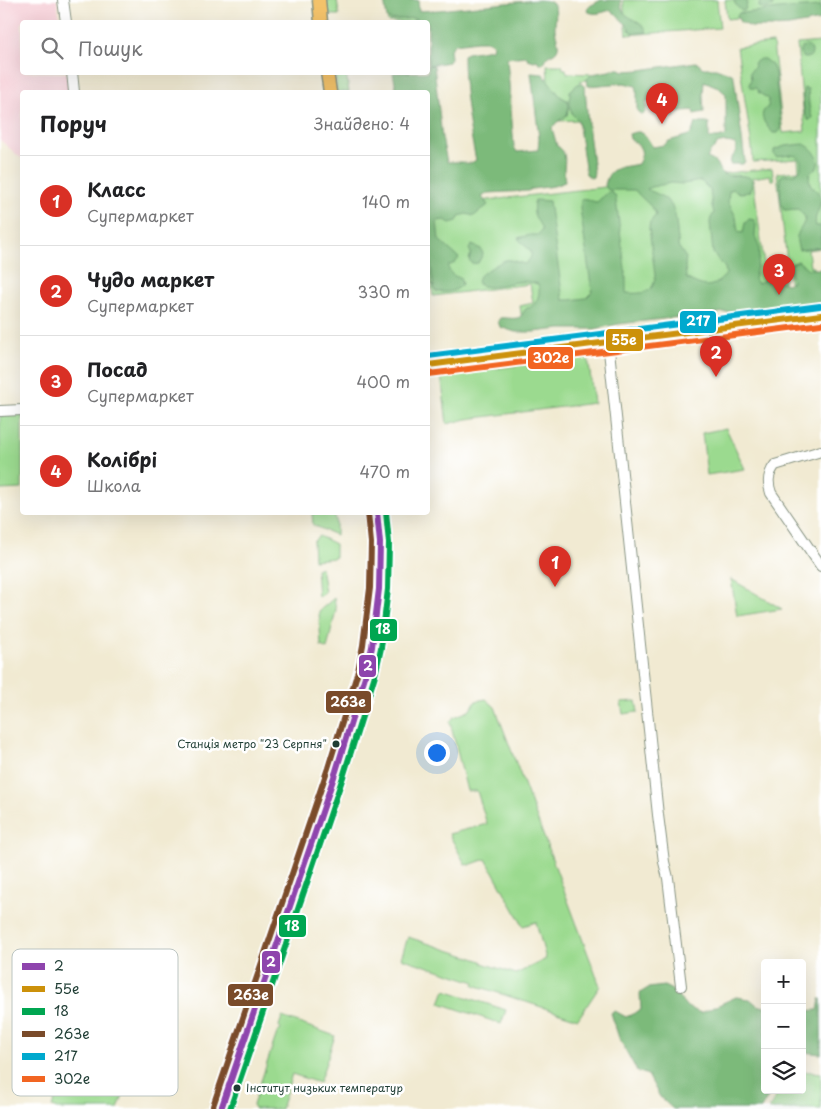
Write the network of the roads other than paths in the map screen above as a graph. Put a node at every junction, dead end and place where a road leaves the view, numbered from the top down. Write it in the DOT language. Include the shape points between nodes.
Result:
graph roads {
  1 [pos="63,0"];
  2 [pos="318,0"];
  3 [pos="66,20"];
  4 [pos="321,20"];
  5 [pos="72,75"];
  6 [pos="328,75"];
  7 [pos="74,90"];
  8 [pos="330,90"];
  9 [pos="821,315"];
  10 [pos="608,341"];
  11 [pos="430,365"];
  12 [pos="20,410"];
  13 [pos="0,411"];
  14 [pos="821,451"];
  15 [pos="378,515"];
  16 [pos="821,566"];
  17 [pos="681,986"];
  18 [pos="221,1109"];
  1 -- 3 [label="street"];
  2 -- 4 [label="main road"];
  5 -- 7 [label="street"];
  6 -- 8 [label="main road"];
  9 -- 10 [label="street"];
  10 -- 11 [label="street"];
  10 -- 17 [label="street" via="658,815"];
  12 -- 13 [label="street"];
  14 -- 16 [label="street" via="775,465 768,478 771,493"];
  15 -- 18 [label="main road" via="379,589 366,673"];
}
